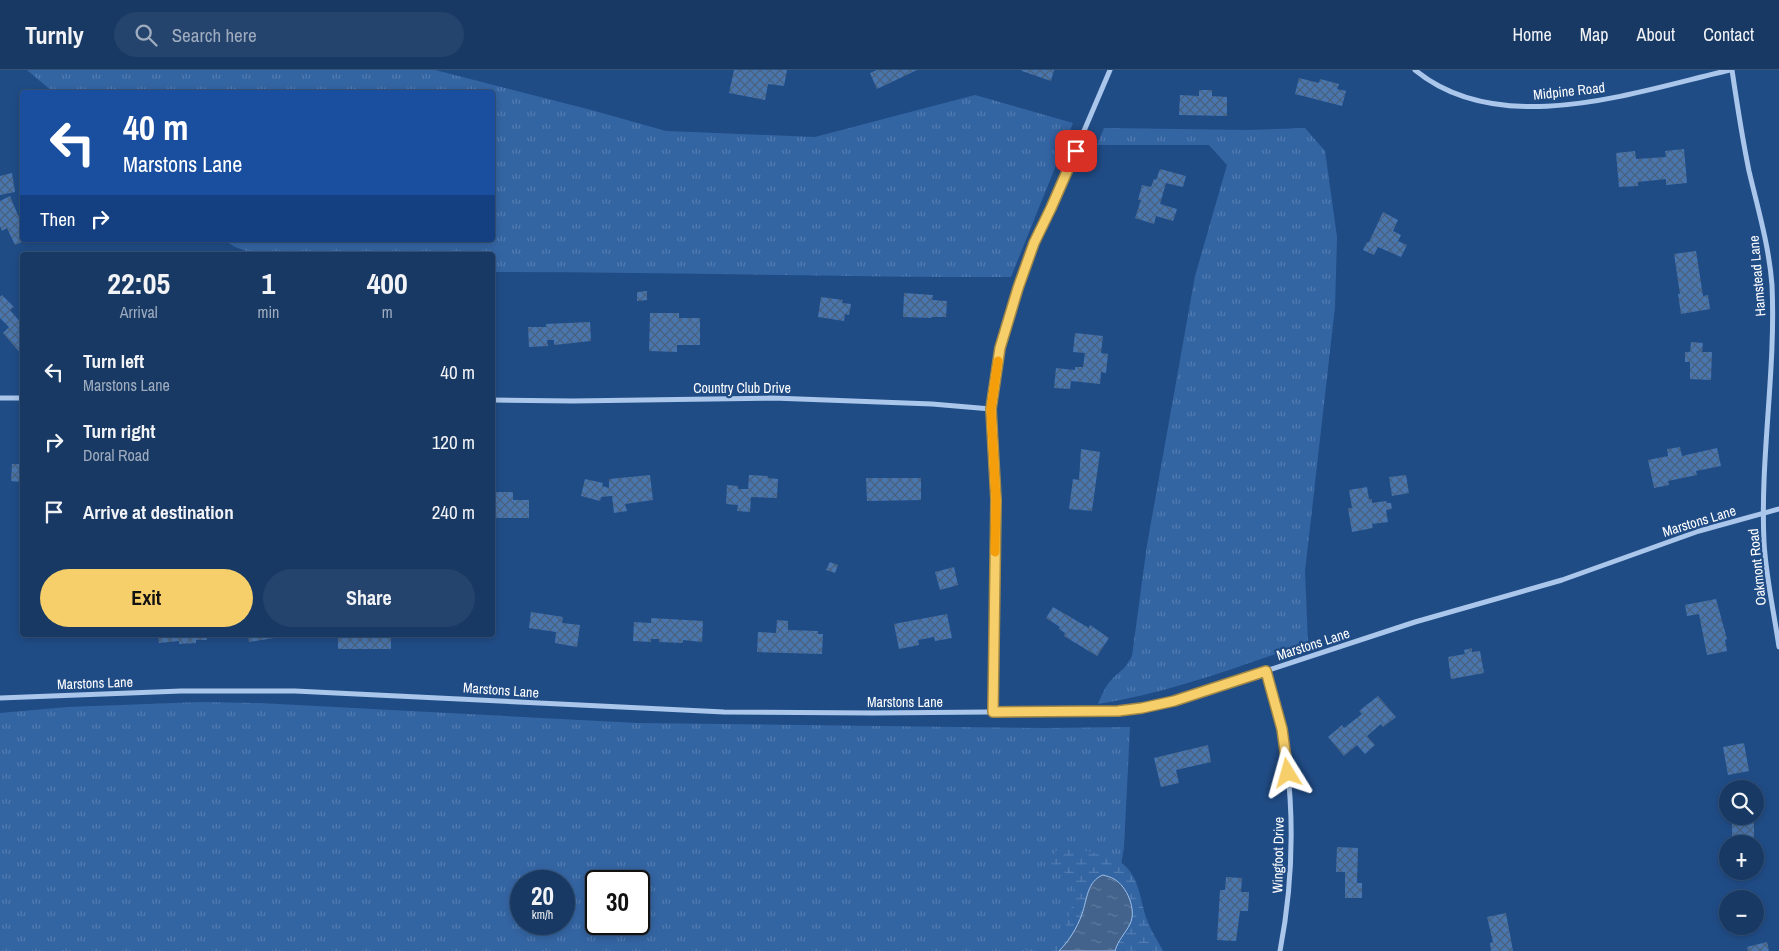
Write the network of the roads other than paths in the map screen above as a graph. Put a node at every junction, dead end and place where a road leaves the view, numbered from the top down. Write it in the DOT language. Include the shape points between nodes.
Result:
graph roads {
  1 [pos="1110,70"];
  2 [pos="1415,70"];
  3 [pos="1730,70"];
  4 [pos="0,398"];
  5 [pos="20,398"];
  6 [pos="495,400"];
  7 [pos="991,409"];
  8 [pos="1779,509"];
  9 [pos="1764,514"];
  10 [pos="1779,647"];
  11 [pos="1266,671"];
  12 [pos="0,698"];
  13 [pos="993,712"];
  14 [pos="1280,951"];
  1 -- 7 [label="street" via="1034,243 1018,288 1000,348"];
  2 -- 3 [label="street, Midpine Road" via="1466,97 1515,106 1552,107 1611,98"];
  3 -- 9 [label="street, Hamstead Lane" via="1772,284"];
  4 -- 5 [label="street"];
  6 -- 7 [label="street, Country Club Drive" via="773,398"];
  7 -- 13 [label="street" via="996,500"];
  8 -- 9 [label="street, Marstons Lane"];
  9 -- 10 [label="street, Oakmont Road" via="1765,560"];
  9 -- 11 [label="street, Marstons Lane" via="1699,531 1559,581 1415,622"];
  11 -- 13 [label="street, Marstons Lane" via="1142,708"];
  11 -- 14 [label="street, Wingfoot Drive" via="1282,729 1292,842 1289,893"];
  12 -- 13 [label="street, Marstons Lane" via="181,691 296,691 724,712"];
}
